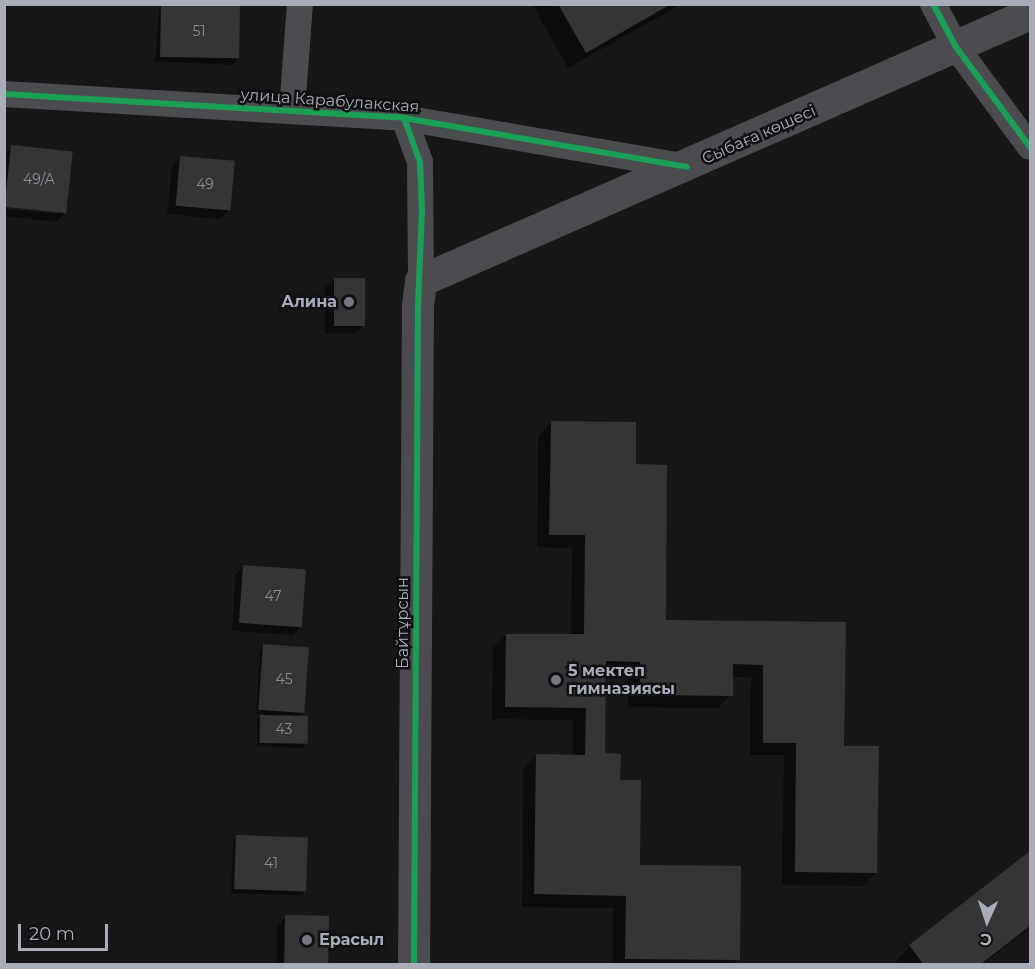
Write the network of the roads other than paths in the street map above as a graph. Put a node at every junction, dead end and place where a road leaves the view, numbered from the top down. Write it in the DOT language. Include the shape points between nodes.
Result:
graph roads {
  1 [pos="300,4"];
  2 [pos="933,4"];
  3 [pos="1030,14"];
  4 [pos="956,47"];
  5 [pos="4,94"];
  6 [pos="292,110"];
  7 [pos="404,118"];
  8 [pos="1030,147"];
  9 [pos="687,167"];
  10 [pos="421,281"];
  11 [pos="414,964"];
  1 -- 6 [label="street"];
  2 -- 4 [label="street"];
  3 -- 4 [label="street, Сыбаға көшесі"];
  4 -- 8 [label="street"];
  4 -- 9 [label="street, Сыбаға көшесі"];
  5 -- 6 [label="street, улица Карабулакская"];
  6 -- 7 [label="street, улица Карабулакская"];
  7 -- 9 [label="street, улица Карабулакская"];
  7 -- 10 [label="street" via="420,162"];
  9 -- 10 [label="street, Сыбаға көшесі"];
  10 -- 11 [label="street, Байтұрсын"];
}
